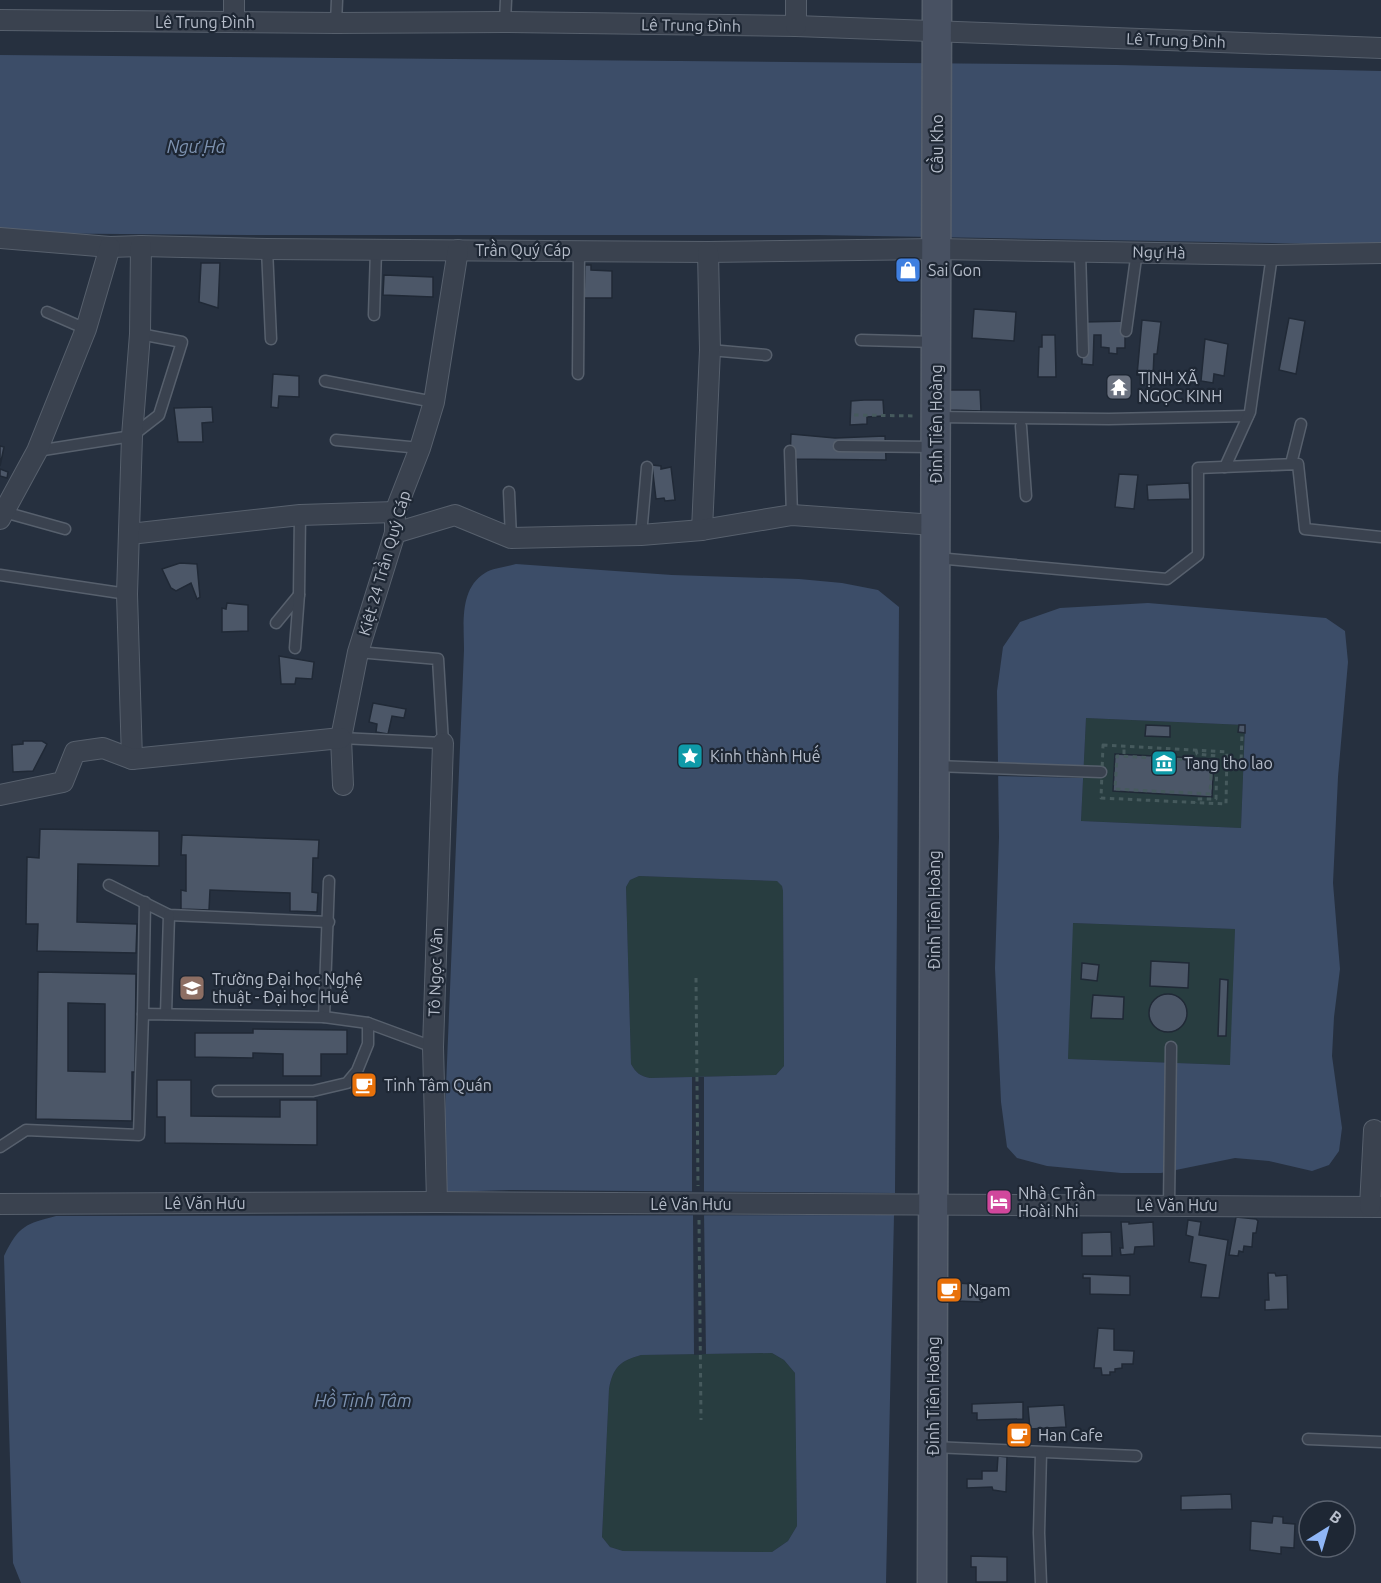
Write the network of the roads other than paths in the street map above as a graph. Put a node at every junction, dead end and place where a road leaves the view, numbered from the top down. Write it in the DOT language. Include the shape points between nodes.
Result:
graph roads {
  1 [pos="234,0"];
  2 [pos="337,0"];
  3 [pos="506,0"];
  4 [pos="796,0"];
  5 [pos="937,0"];
  6 [pos="0,20"];
  7 [pos="234,21"];
  8 [pos="505,22"];
  9 [pos="336,23"];
  10 [pos="796,26"];
  11 [pos="937,40"];
  12 [pos="1381,48"];
  13 [pos="0,238"];
  14 [pos="936,243"];
  15 [pos="141,246"];
  16 [pos="110,247"];
  17 [pos="267,249"];
  18 [pos="376,250"];
  19 [pos="458,250"];
  20 [pos="579,250"];
  21 [pos="1080,251"];
  22 [pos="1137,251"];
  23 [pos="708,252"];
  24 [pos="1381,253"];
  25 [pos="1272,255"];
  26 [pos="46,312"];
  27 [pos="374,315"];
  28 [pos="86,329"];
  29 [pos="1126,331"];
  30 [pos="140,334"];
  31 [pos="271,339"];
  32 [pos="861,340"];
  33 [pos="936,342"];
  34 [pos="710,350"];
  35 [pos="1083,352"];
  36 [pos="766,355"];
  37 [pos="578,374"];
  38 [pos="325,381"];
  39 [pos="434,402"];
  40 [pos="1248,416"];
  41 [pos="936,417"];
  42 [pos="1301,424"];
  43 [pos="1021,426"];
  44 [pos="132,436"];
  45 [pos="336,440"];
  46 [pos="839,446"];
  47 [pos="936,447"];
  48 [pos="420,448"];
  49 [pos="37,451"];
  50 [pos="789,451"];
  51 [pos="1291,464"];
  52 [pos="647,467"];
  53 [pos="1225,467"];
  54 [pos="509,492"];
  55 [pos="1026,496"];
  56 [pos="395,512"];
  57 [pos="300,514"];
  58 [pos="792,515"];
  59 [pos="2,516"];
  60 [pos="935,525"];
  61 [pos="65,528"];
  62 [pos="702,530"];
  63 [pos="395,533"];
  64 [pos="130,534"];
  65 [pos="641,535"];
  66 [pos="1381,537"];
  67 [pos="510,538"];
  68 [pos="935,558"];
  69 [pos="0,574"];
  70 [pos="127,594"];
  71 [pos="299,594"];
  72 [pos="276,623"];
  73 [pos="295,648"];
  74 [pos="358,652"];
  75 [pos="341,738"];
  76 [pos="443,743"];
  77 [pos="132,759"];
  78 [pos="934,766"];
  79 [pos="1101,772"];
  80 [pos="343,785"];
  81 [pos="0,795"];
  82 [pos="329,881"];
  83 [pos="109,885"];
  84 [pos="145,902"];
  85 [pos="169,915"];
  86 [pos="329,922"];
  87 [pos="143,1014"];
  88 [pos="166,1014"];
  89 [pos="324,1017"];
  90 [pos="368,1023"];
  91 [pos="433,1047"];
  92 [pos="1171,1047"];
  93 [pos="218,1091"];
  94 [pos="1374,1130"];
  95 [pos="0,1147"];
  96 [pos="438,1202"];
  97 [pos="0,1204"];
  98 [pos="933,1204"];
  99 [pos="1169,1205"];
  100 [pos="1376,1207"];
  101 [pos="1308,1438"];
  102 [pos="1381,1442"];
  103 [pos="932,1448"];
  104 [pos="1041,1453"];
  105 [pos="1136,1456"];
  106 [pos="932,1583"];
  107 [pos="1041,1583"];
  1 -- 7 [label="street"];
  2 -- 9 [label="lane"];
  3 -- 8 [label="lane"];
  4 -- 10 [label="street"];
  5 -- 11 [label="main road"];
  6 -- 7 [label="street, Lê Trung Đình"];
  7 -- 9 [label="street, Lê Trung Đình"];
  8 -- 9 [label="street, Lê Trung Đình"];
  8 -- 10 [label="street, Lê Trung Đình"];
  10 -- 11 [label="street, Lê Trung Đình"];
  11 -- 12 [label="street, Lê Trung Đình"];
  11 -- 14 [label="main road, Cầu Kho"];
  13 -- 16 [label="street, Trần Quý Cáp"];
  14 -- 21 [label="street, Ngự Hà"];
  14 -- 23 [label="street, Trần Quý Cáp"];
  14 -- 33 [label="main road, Đinh Tiên Hoàng"];
  15 -- 16 [label="street, Trần Quý Cáp"];
  15 -- 17 [label="street, Trần Quý Cáp"];
  15 -- 30 [label="street"];
  16 -- 28 [label="street"];
  17 -- 18 [label="street, Trần Quý Cáp"];
  17 -- 31 [label="lane"];
  18 -- 19 [label="street, Trần Quý Cáp"];
  18 -- 27 [label="lane"];
  19 -- 20 [label="street, Trần Quý Cáp"];
  19 -- 39 [label="street, Kiệt 24 Trần Quý Cáp"];
  20 -- 23 [label="street, Trần Quý Cáp"];
  20 -- 37 [label="lane"];
  21 -- 22 [label="street, Ngự Hà"];
  21 -- 35 [label="lane"];
  22 -- 25 [label="street, Ngự Hà"];
  22 -- 29 [label="lane"];
  23 -- 34 [label="street"];
  24 -- 25 [label="street, Ngự Hà"];
  25 -- 40 [label="lane"];
  26 -- 28 [label="lane"];
  28 -- 49 [label="street"];
  30 -- 44 [label="street"];
  30 -- 44 [label="lane" via="182,342 159,415"];
  32 -- 33 [label="lane"];
  33 -- 41 [label="main road, Đinh Tiên Hoàng"];
  34 -- 36 [label="lane"];
  34 -- 62 [label="street"];
  38 -- 39 [label="lane"];
  39 -- 48 [label="street, Kiệt 24 Trần Quý Cáp"];
  40 -- 41 [label="lane"];
  40 -- 53 [label="lane"];
  41 -- 47 [label="main road, Đinh Tiên Hoàng"];
  42 -- 51 [label="lane"];
  43 -- 55 [label="lane"];
  44 -- 49 [label="lane"];
  44 -- 64 [label="street"];
  45 -- 48 [label="lane"];
  46 -- 47 [label="lane"];
  47 -- 60 [label="main road, Đinh Tiên Hoàng"];
  48 -- 56 [label="street, Kiệt 24 Trần Quý Cáp"];
  49 -- 59 [label="street"];
  50 -- 58 [label="lane"];
  51 -- 53 [label="lane"];
  51 -- 66 [label="lane" via="1298,464 1305,529"];
  52 -- 65 [label="lane"];
  53 -- 68 [label="lane" via="1198,468 1198,555 1167,579"];
  54 -- 67 [label="lane"];
  56 -- 57 [label="street"];
  56 -- 63 [label="street, Kiệt 24 Trần Quý Cáp"];
  57 -- 64 [label="street"];
  57 -- 71 [label="lane"];
  58 -- 60 [label="street"];
  58 -- 62 [label="street"];
  59 -- 61 [label="lane"];
  60 -- 68 [label="main road, Đinh Tiên Hoàng"];
  62 -- 65 [label="street"];
  63 -- 67 [label="street" via="455,515"];
  63 -- 74 [label="street, Kiệt 24 Trần Quý Cáp"];
  64 -- 70 [label="street"];
  65 -- 67 [label="street"];
  68 -- 78 [label="main road, Đinh Tiên Hoàng"];
  69 -- 70 [label="lane"];
  70 -- 77 [label="street"];
  71 -- 72 [label="lane"];
  71 -- 73 [label="lane"];
  74 -- 75 [label="street, Kiệt 24 Trần Quý Cáp"];
  74 -- 76 [label="lane" via="438,659"];
  75 -- 76 [label="lane"];
  75 -- 77 [label="street"];
  75 -- 80 [label="street, Kiệt 24 Trần Quý Cáp"];
  76 -- 91 [label="street, Tô Ngọc Vân"];
  77 -- 81 [label="street" via="103,748 75,752 63,782"];
  78 -- 79 [label="lane"];
  78 -- 98 [label="main road, Đinh Tiên Hoàng"];
  82 -- 86 [label="lane"];
  83 -- 84 [label="lane"];
  84 -- 85 [label="lane"];
  84 -- 87 [label="lane"];
  85 -- 86 [label="lane"];
  85 -- 88 [label="lane"];
  86 -- 89 [label="lane"];
  87 -- 88 [label="lane"];
  87 -- 95 [label="lane" via="139,1135 26,1130"];
  88 -- 89 [label="lane"];
  89 -- 90 [label="lane"];
  90 -- 91 [label="lane"];
  90 -- 93 [label="lane" via="368,1044 357,1071 347,1083 312,1091"];
  91 -- 96 [label="street, Tô Ngọc Vân"];
  92 -- 99 [label="lane"];
  94 -- 100 [label="street"];
  96 -- 97 [label="street, Lê Văn Hưu"];
  96 -- 98 [label="street, Lê Văn Hưu"];
  98 -- 99 [label="street, Lê Văn Hưu"];
  98 -- 103 [label="main road, Đinh Tiên Hoàng"];
  99 -- 100 [label="street, Lê Văn Hưu"];
  101 -- 102 [label="lane"];
  103 -- 104 [label="lane"];
  103 -- 106 [label="main road, Đinh Tiên Hoàng"];
  104 -- 105 [label="lane"];
  104 -- 107 [label="lane"];
}
